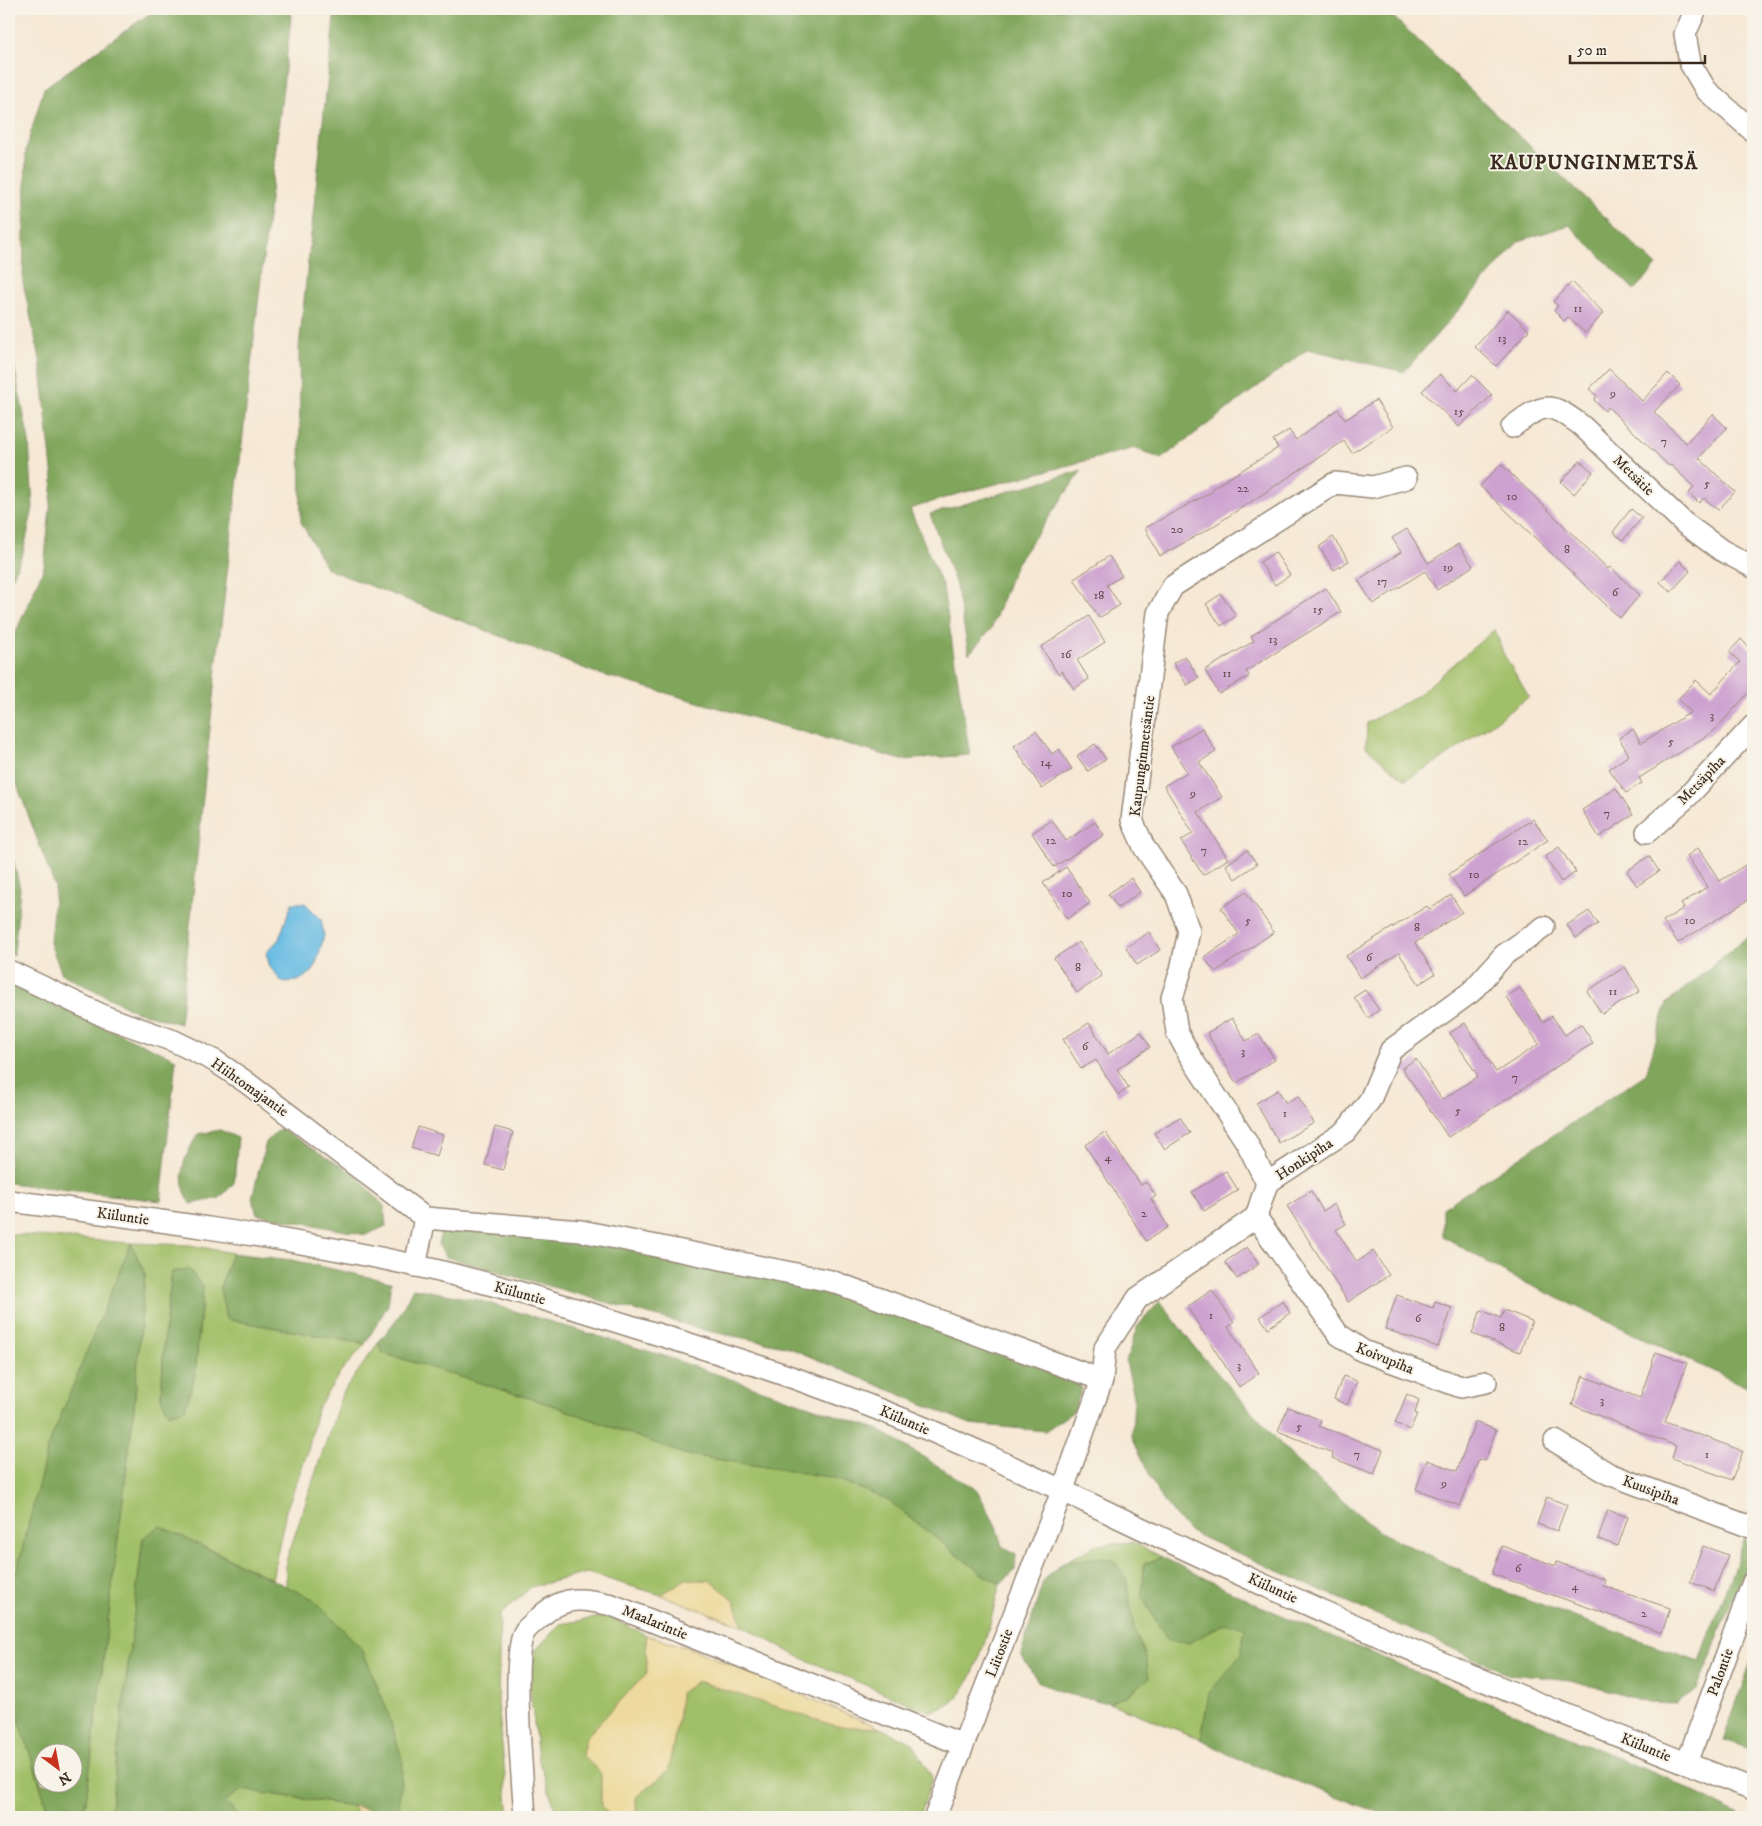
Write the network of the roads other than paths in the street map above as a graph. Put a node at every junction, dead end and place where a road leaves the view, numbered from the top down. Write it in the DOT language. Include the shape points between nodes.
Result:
graph roads {
  1 [pos="1696,9"];
  2 [pos="1753,131"];
  3 [pos="1512,427"];
  4 [pos="1406,478"];
  5 [pos="1753,567"];
  6 [pos="1753,726"];
  7 [pos="1647,832"];
  8 [pos="1544,927"];
  9 [pos="9,971"];
  10 [pos="1267,1183"];
  11 [pos="9,1201"];
  12 [pos="1256,1217"];
  13 [pos="426,1218"];
  14 [pos="415,1266"];
  15 [pos="1102,1380"];
  16 [pos="1486,1382"];
  17 [pos="1555,1441"];
  18 [pos="1063,1489"];
  19 [pos="1753,1528"];
  20 [pos="1753,1582"];
  21 [pos="964,1744"];
  22 [pos="1687,1763"];
  23 [pos="1753,1789"];
  24 [pos="525,1817"];
  25 [pos="935,1817"];
  1 -- 2 [label="street" via="1685,34 1690,63 1706,90"];
  3 -- 5 [label="street, Metsätie" via="1537,409 1552,409 1567,415 1684,523 1721,550"];
  4 -- 10 [label="street, Kaupunginmetsäntie" via="1373,488 1335,483 1173,586 1158,613 1132,820 1144,847 1176,894 1189,931 1172,998 1177,1032 1247,1143"];
  6 -- 7 [label="street, Metsäpiha" via="1688,796"];
  8 -- 10 [label="street, Honkipiha" via="1504,955 1471,992 1390,1050 1370,1100 1346,1132"];
  9 -- 13 [label="street, Hiihtomajantie" via="106,1017 174,1041 215,1061"];
  10 -- 12 [label="street, Honkipiha"];
  11 -- 14 [label="street, Kiiluntie" via="299,1243"];
  12 -- 15 [label="street" via="1138,1298 1105,1348"];
  12 -- 16 [label="street, Koivupiha" via="1338,1334 1349,1343 1461,1387"];
  13 -- 14 [label="street"];
  13 -- 15 [label="street" via="581,1230 830,1281"];
  14 -- 18 [label="street, Kiiluntie" via="545,1300 697,1346 845,1397 989,1455"];
  15 -- 18 [label="street"];
  17 -- 19 [label="street, Kuusipiha" via="1609,1474"];
  18 -- 21 [label="street, Liitostie"];
  18 -- 22 [label="street, Kiiluntie" via="1210,1560 1446,1665"];
  20 -- 22 [label="street, Palontie"];
  21 -- 24 [label="street, Maalarintie" via="612,1605 581,1598 549,1608 524,1632 517,1664"];
  21 -- 25 [label="street, Liitostie"];
  22 -- 23 [label="street, Kiiluntie"];
}
